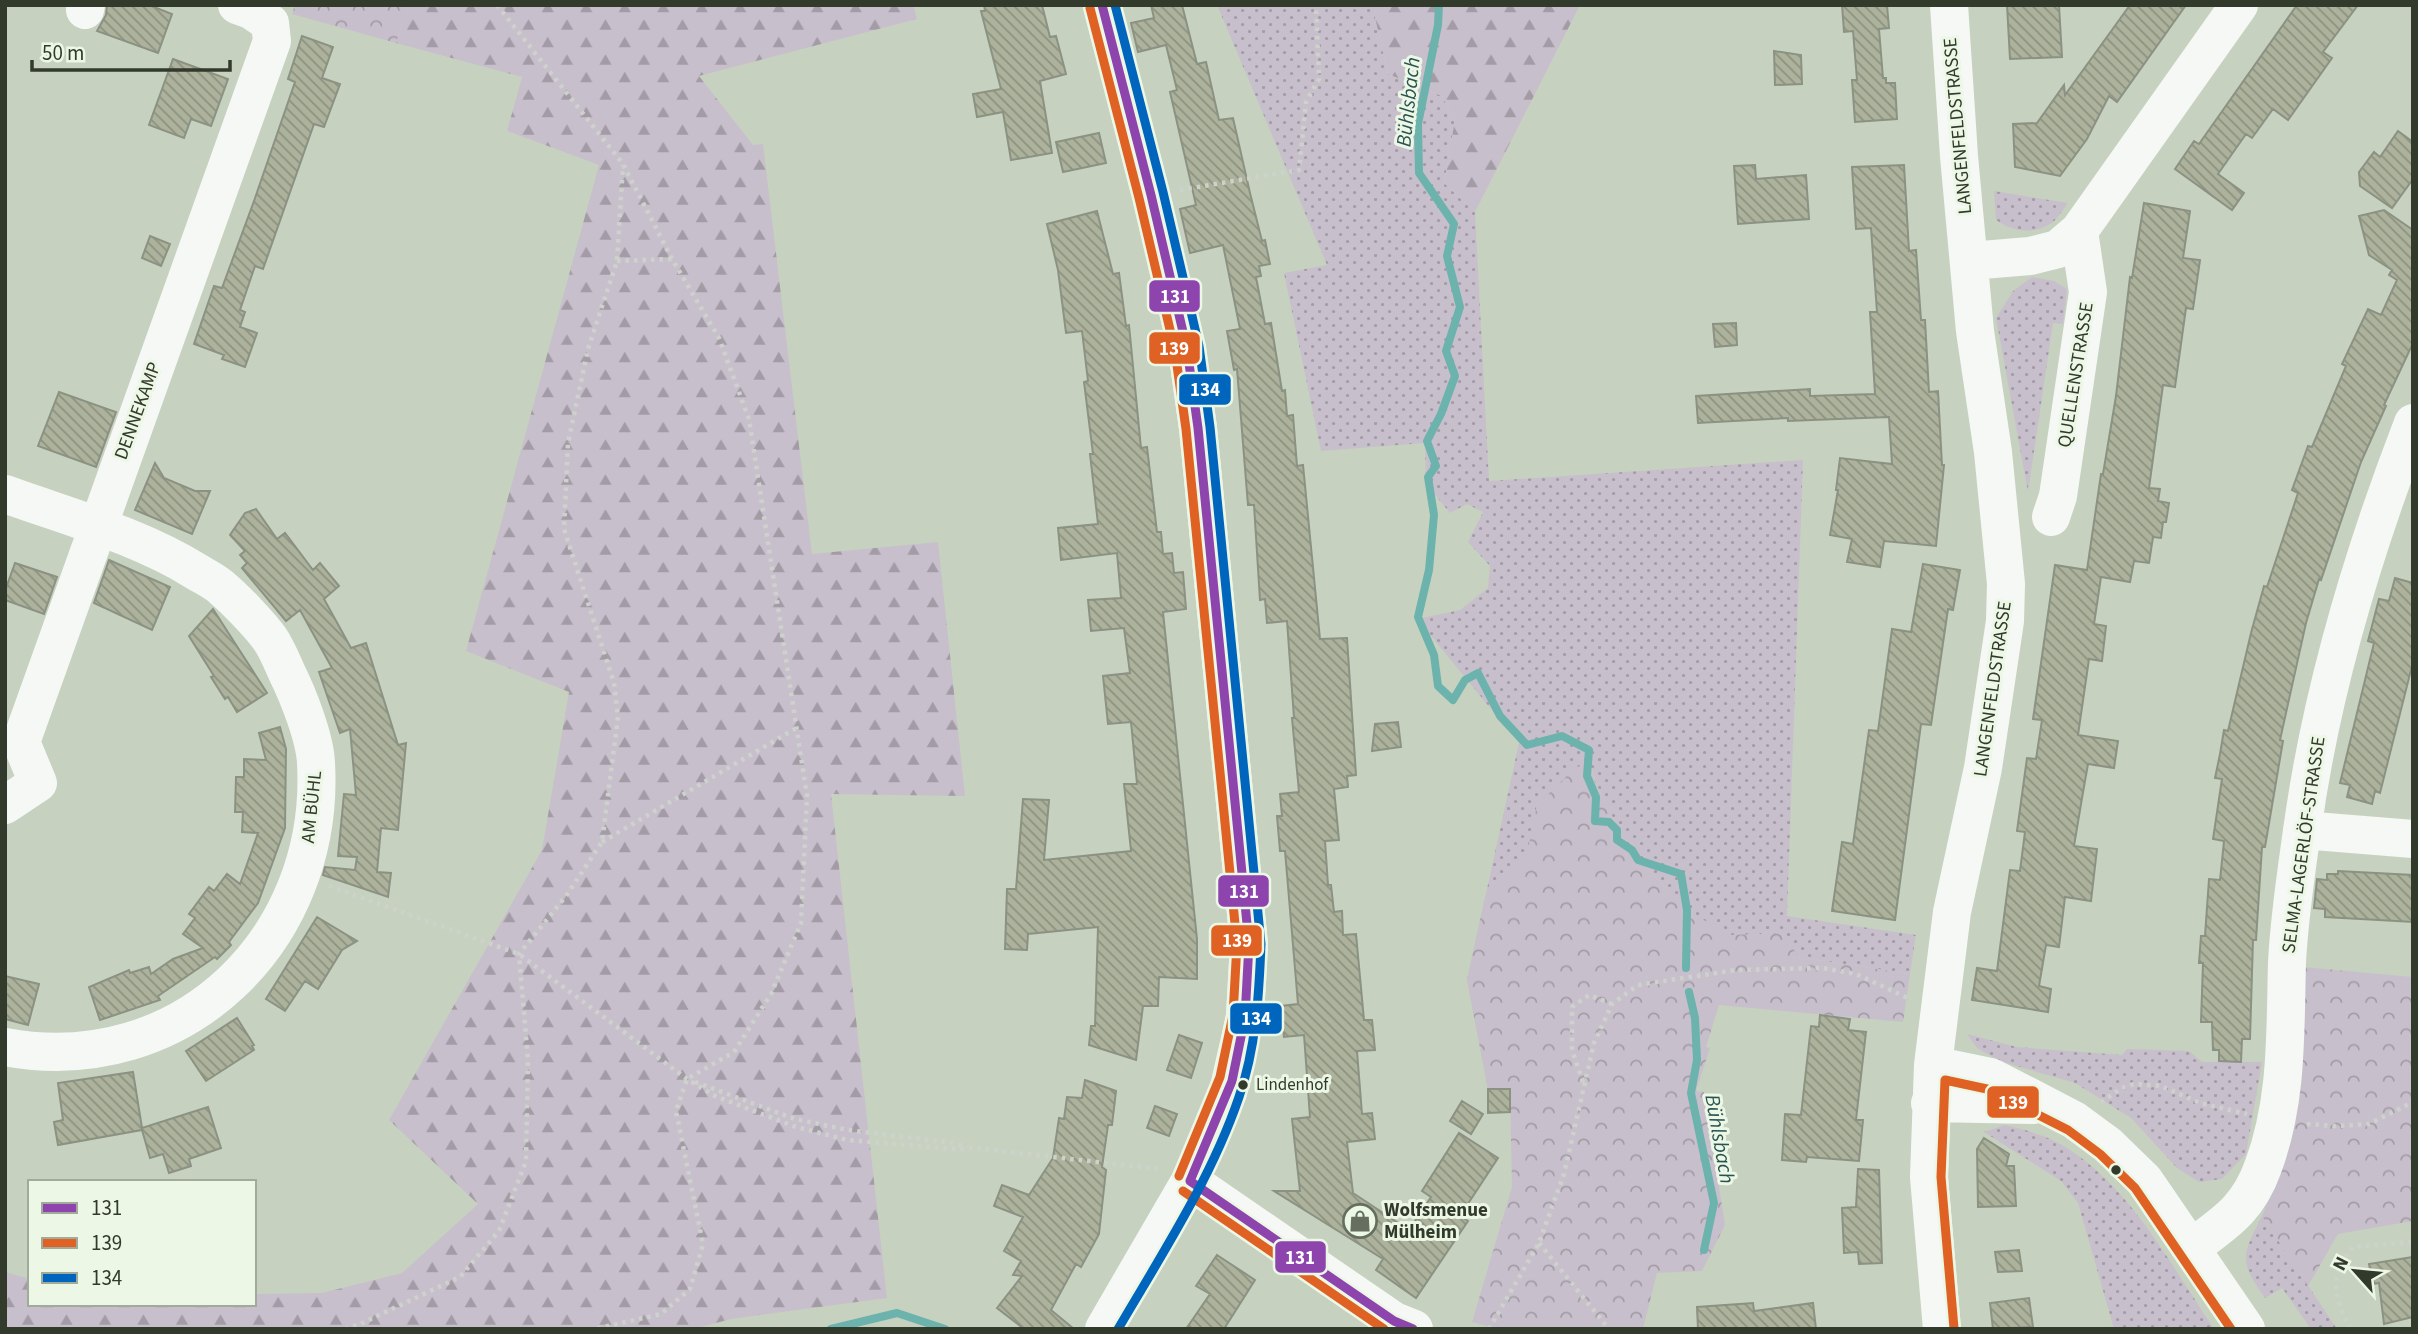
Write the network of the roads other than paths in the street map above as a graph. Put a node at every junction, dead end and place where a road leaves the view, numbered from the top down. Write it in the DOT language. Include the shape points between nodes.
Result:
graph roads {
  1 [pos="1102,5"];
  2 [pos="1949,5"];
  3 [pos="2239,5"];
  4 [pos="247,7"];
  5 [pos="2079,231"];
  6 [pos="1970,261"];
  7 [pos="2413,423"];
  8 [pos="5,494"];
  9 [pos="2051,517"];
  10 [pos="97,527"];
  11 [pos="5,805"];
  12 [pos="2302,830"];
  13 [pos="2413,839"];
  14 [pos="5,1047"];
  15 [pos="1933,1065"];
  16 [pos="1930,1103"];
  17 [pos="2057,1113"];
  18 [pos="1190,1181"];
  19 [pos="2192,1248"];
  20 [pos="1104,1329"];
  21 [pos="1414,1329"];
  22 [pos="1942,1329"];
  23 [pos="2246,1329"];
  1 -- 18 [label="street" via="1186,349 1198,428 1249,944 1245,1017 1232,1081"];
  2 -- 6 [label="street, LANGENFELDSTRASSE"];
  3 -- 5 [label="street"];
  4 -- 10 [label="street, DENNEKAMP" via="270,23 272,41"];
  5 -- 6 [label="street" via="2058,249"];
  5 -- 9 [label="street, QUELLENSTRASSE" via="2088,292"];
  6 -- 15 [label="street, LANGENFELDSTRASSE" via="2004,546 2006,609 1983,768 1952,912"];
  7 -- 12 [label="street, SELMA-LAGERLÖF-STRASSE" via="2347,614"];
  8 -- 10 [label="street, AM BÜHL"];
  10 -- 11 [label="street, DENNEKAMP" via="21,742 38,783"];
  10 -- 14 [label="street, AM BÜHL" via="172,556 223,588 270,639 300,698 316,761 314,823 301,876 276,931 241,975 196,1011 148,1037 87,1051"];
  12 -- 13 [label="street"];
  12 -- 19 [label="street, SELMA-LAGERLÖF-STRASSE" via="2287,961 2284,1076 2264,1164 2236,1214"];
  15 -- 16 [label="street, LANGENFELDSTRASSE"];
  15 -- 17 [label="street" via="1991,1077"];
  16 -- 17 [label="street"];
  16 -- 22 [label="street, LANGENFELDSTRASSE" via="1928,1177"];
  17 -- 19 [label="street" via="2108,1145 2144,1180"];
  18 -- 20 [label="street"];
  18 -- 21 [label="street" via="1394,1321"];
  19 -- 23 [label="street"];
}
